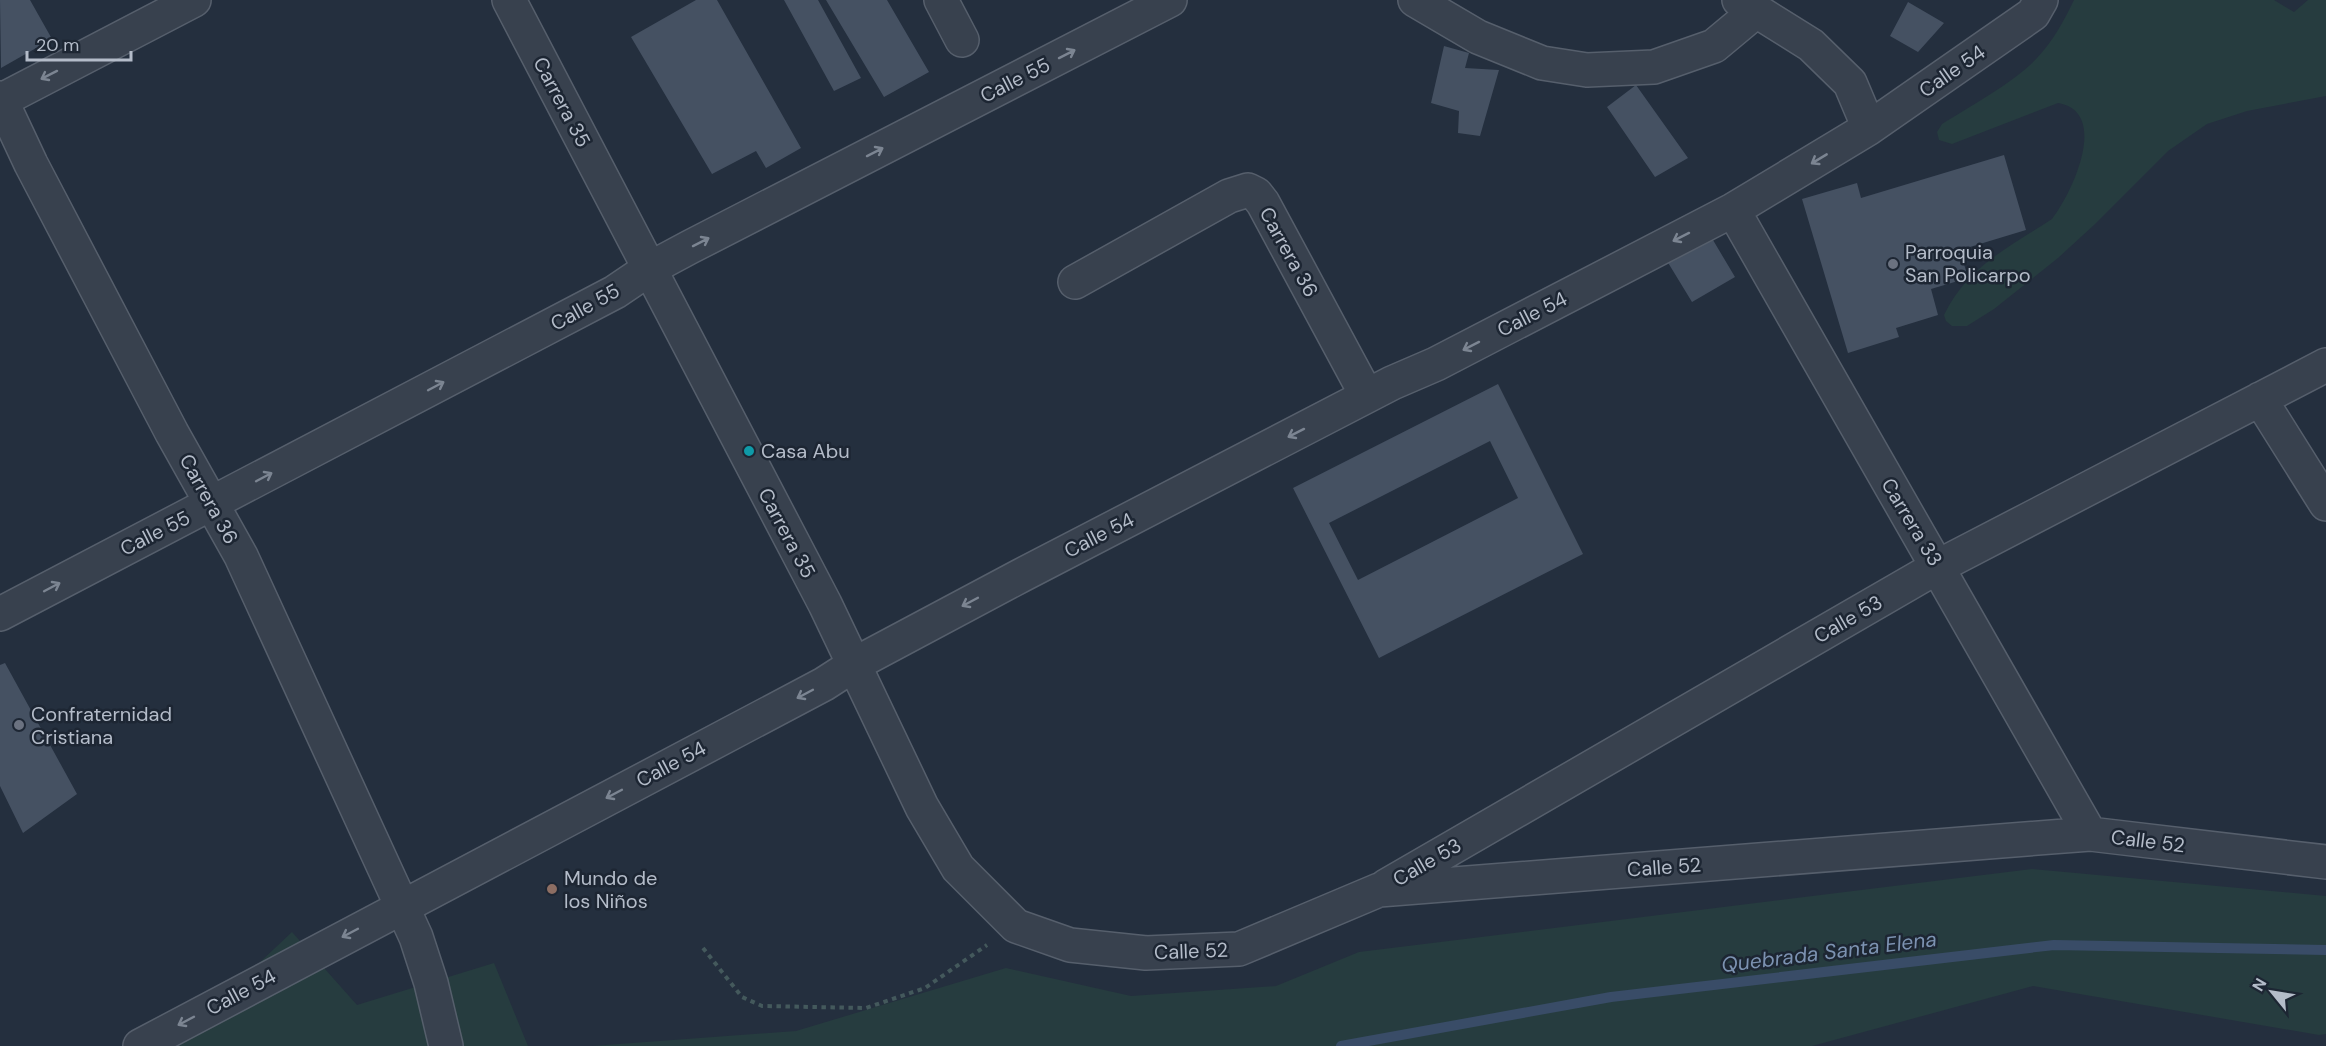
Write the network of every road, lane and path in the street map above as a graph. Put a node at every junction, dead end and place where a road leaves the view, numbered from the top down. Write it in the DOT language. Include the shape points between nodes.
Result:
graph roads {
  1 [pos="194,0"];
  2 [pos="509,0"];
  3 [pos="941,0"];
  4 [pos="1170,0"];
  5 [pos="1415,0"];
  6 [pos="2041,0"];
  7 [pos="1747,6"];
  8 [pos="962,40"];
  9 [pos="0,100"];
  10 [pos="1869,128"];
  11 [pos="1733,210"];
  12 [pos="649,269"];
  13 [pos="1075,282"];
  14 [pos="2326,365"];
  15 [pos="1367,396"];
  16 [pos="2260,399"];
  17 [pos="212,504"];
  18 [pos="2326,504"];
  19 [pos="1939,566"];
  20 [pos="0,614"];
  21 [pos="855,664"];
  22 [pos="2090,834"];
  23 [pos="2326,862"];
  24 [pos="1379,890"];
  25 [pos="402,906"];
  26 [pos="1016,926"];
  27 [pos="703,948"];
  28 [pos="140,1046"];
  29 [pos="446,1046"];
  1 -- 9 [label="street, one-way"];
  2 -- 12 [label="street, Carrera 35"];
  3 -- 8 [label="street"];
  12 -- 4 [label="street, Calle 55, one-way"];
  5 -- 7 [label="street" via="1478,37 1542,63 1587,70 1654,67 1714,46"];
  6 -- 10 [label="street, Calle 54" via="2034,14"];
  7 -- 10 [label="street" via="1811,45 1850,83"];
  9 -- 17 [label="street, Carrera 36"];
  10 -- 11 [label="street, Calle 54, one-way"];
  11 -- 15 [label="street, Calle 54, one-way"];
  11 -- 19 [label="street, Carrera 33"];
  17 -- 12 [label="street, Calle 55, one-way" via="615,292"];
  12 -- 21 [label="street, Carrera 35"];
  13 -- 15 [label="street, Carrera 36" via="1229,196 1248,190 1263,203"];
  14 -- 16 [label="street, Calle 53"];
  15 -- 21 [label="street, Calle 54, one-way"];
  16 -- 18 [label="street"];
  16 -- 19 [label="street, Calle 53"];
  20 -- 17 [label="street, Calle 55, one-way"];
  17 -- 25 [label="street, Carrera 36" via="241,556"];
  19 -- 22 [label="street, Carrera 33"];
  19 -- 24 [label="street, Calle 53"];
  21 -- 25 [label="street, Calle 54, one-way" via="825,684"];
  21 -- 26 [label="street, Carrera 35" via="922,807 958,868"];
  22 -- 23 [label="street, Calle 52"];
  22 -- 24 [label="street, Calle 52"];
  24 -- 26 [label="street, Calle 52" via="1239,949 1146,953 1113,950 1070,945"];
  25 -- 28 [label="street, Calle 54, one-way"];
  25 -- 29 [label="street, Carrera 36" via="431,983"];
  26 -- 27 [label="path" via="925,988 866,1008 762,1006 742,997"];
}
